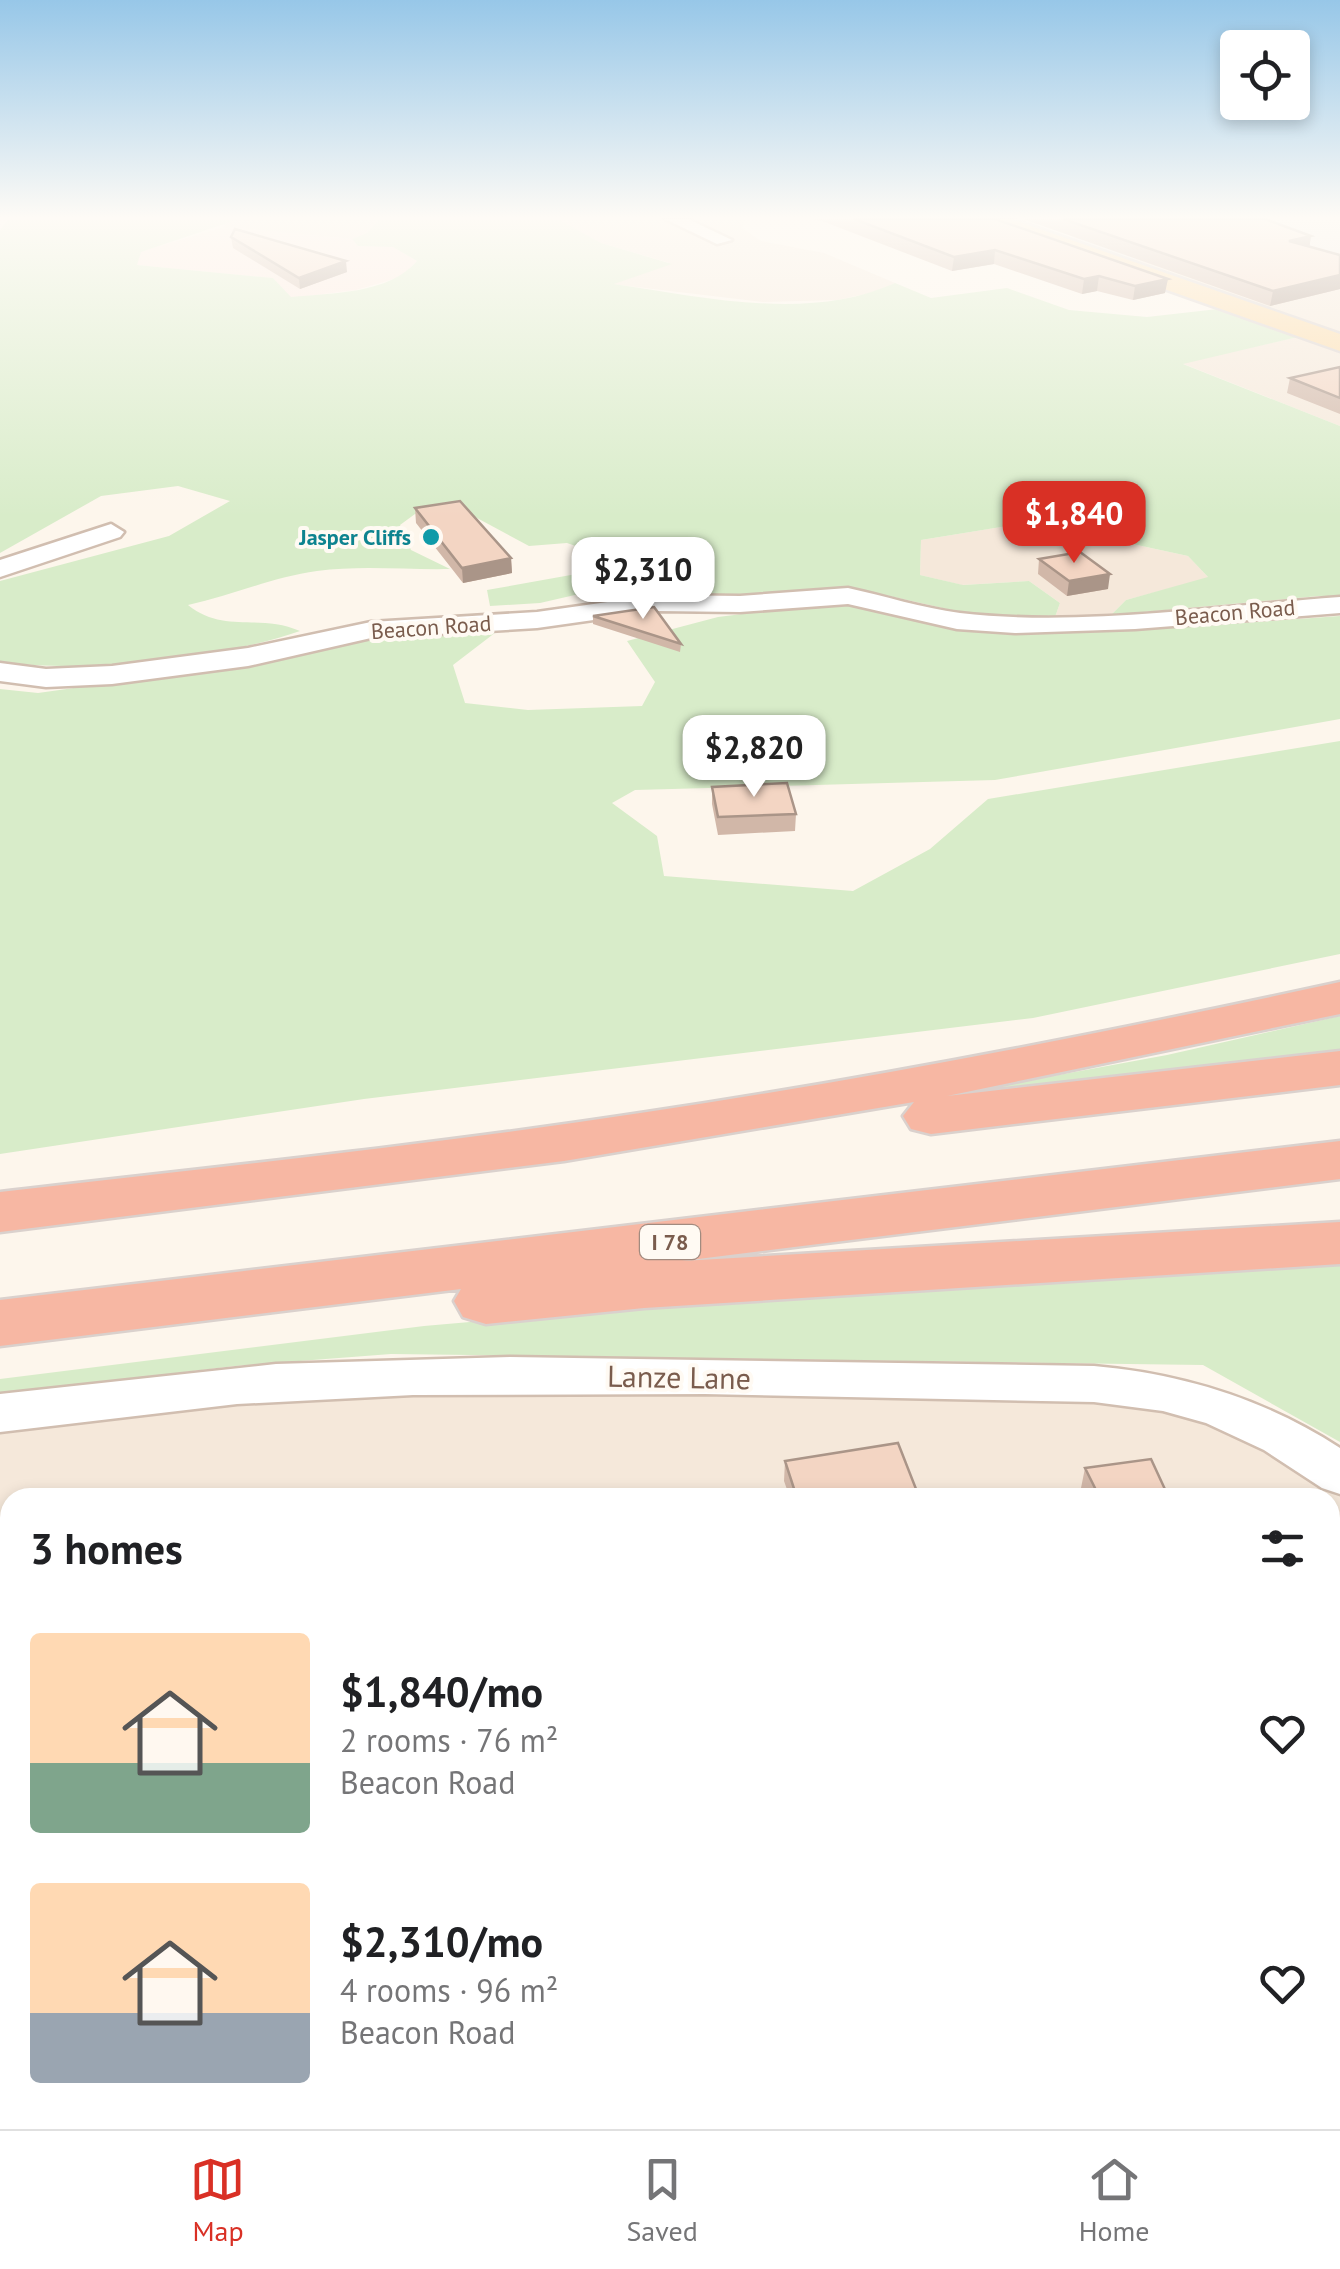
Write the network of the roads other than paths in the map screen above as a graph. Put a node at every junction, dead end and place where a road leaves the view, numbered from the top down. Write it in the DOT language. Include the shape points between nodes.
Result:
graph roads {
  1 [pos="1270,318"];
  2 [pos="1340,343"];
  3 [pos="111,532"];
  4 [pos="0,569"];
  5 [pos="1340,605"];
  6 [pos="0,672"];
  7 [pos="1340,998"];
  8 [pos="1340,1068"];
  9 [pos="1340,1160"];
  10 [pos="0,1212"];
  11 [pos="0,1226"];
  12 [pos="1340,1243"];
  13 [pos="0,1323"];
  14 [pos="0,1348"];
  15 [pos="0,1413"];
  16 [pos="1340,1474"];
  1 -- 2 [label="main road"];
  3 -- 4 [label="street"];
  5 -- 6 [label="street, Beacon Road" via="1015,625 957,621 848,596 646,604 537,620 371,630 248,657 112,674 46,678"];
  7 -- 10 [label="highway" via="1023,1065 644,1130"];
  8 -- 11 [label="highway"];
  9 -- 13 [label="highway, I 78"];
  12 -- 14 [label="highway" via="644,1286"];
  15 -- 16 [label="street, Lanze Lane" via="163,1392 460,1375 1094,1384 1146,1388 1216,1406 1292,1440"];
}
